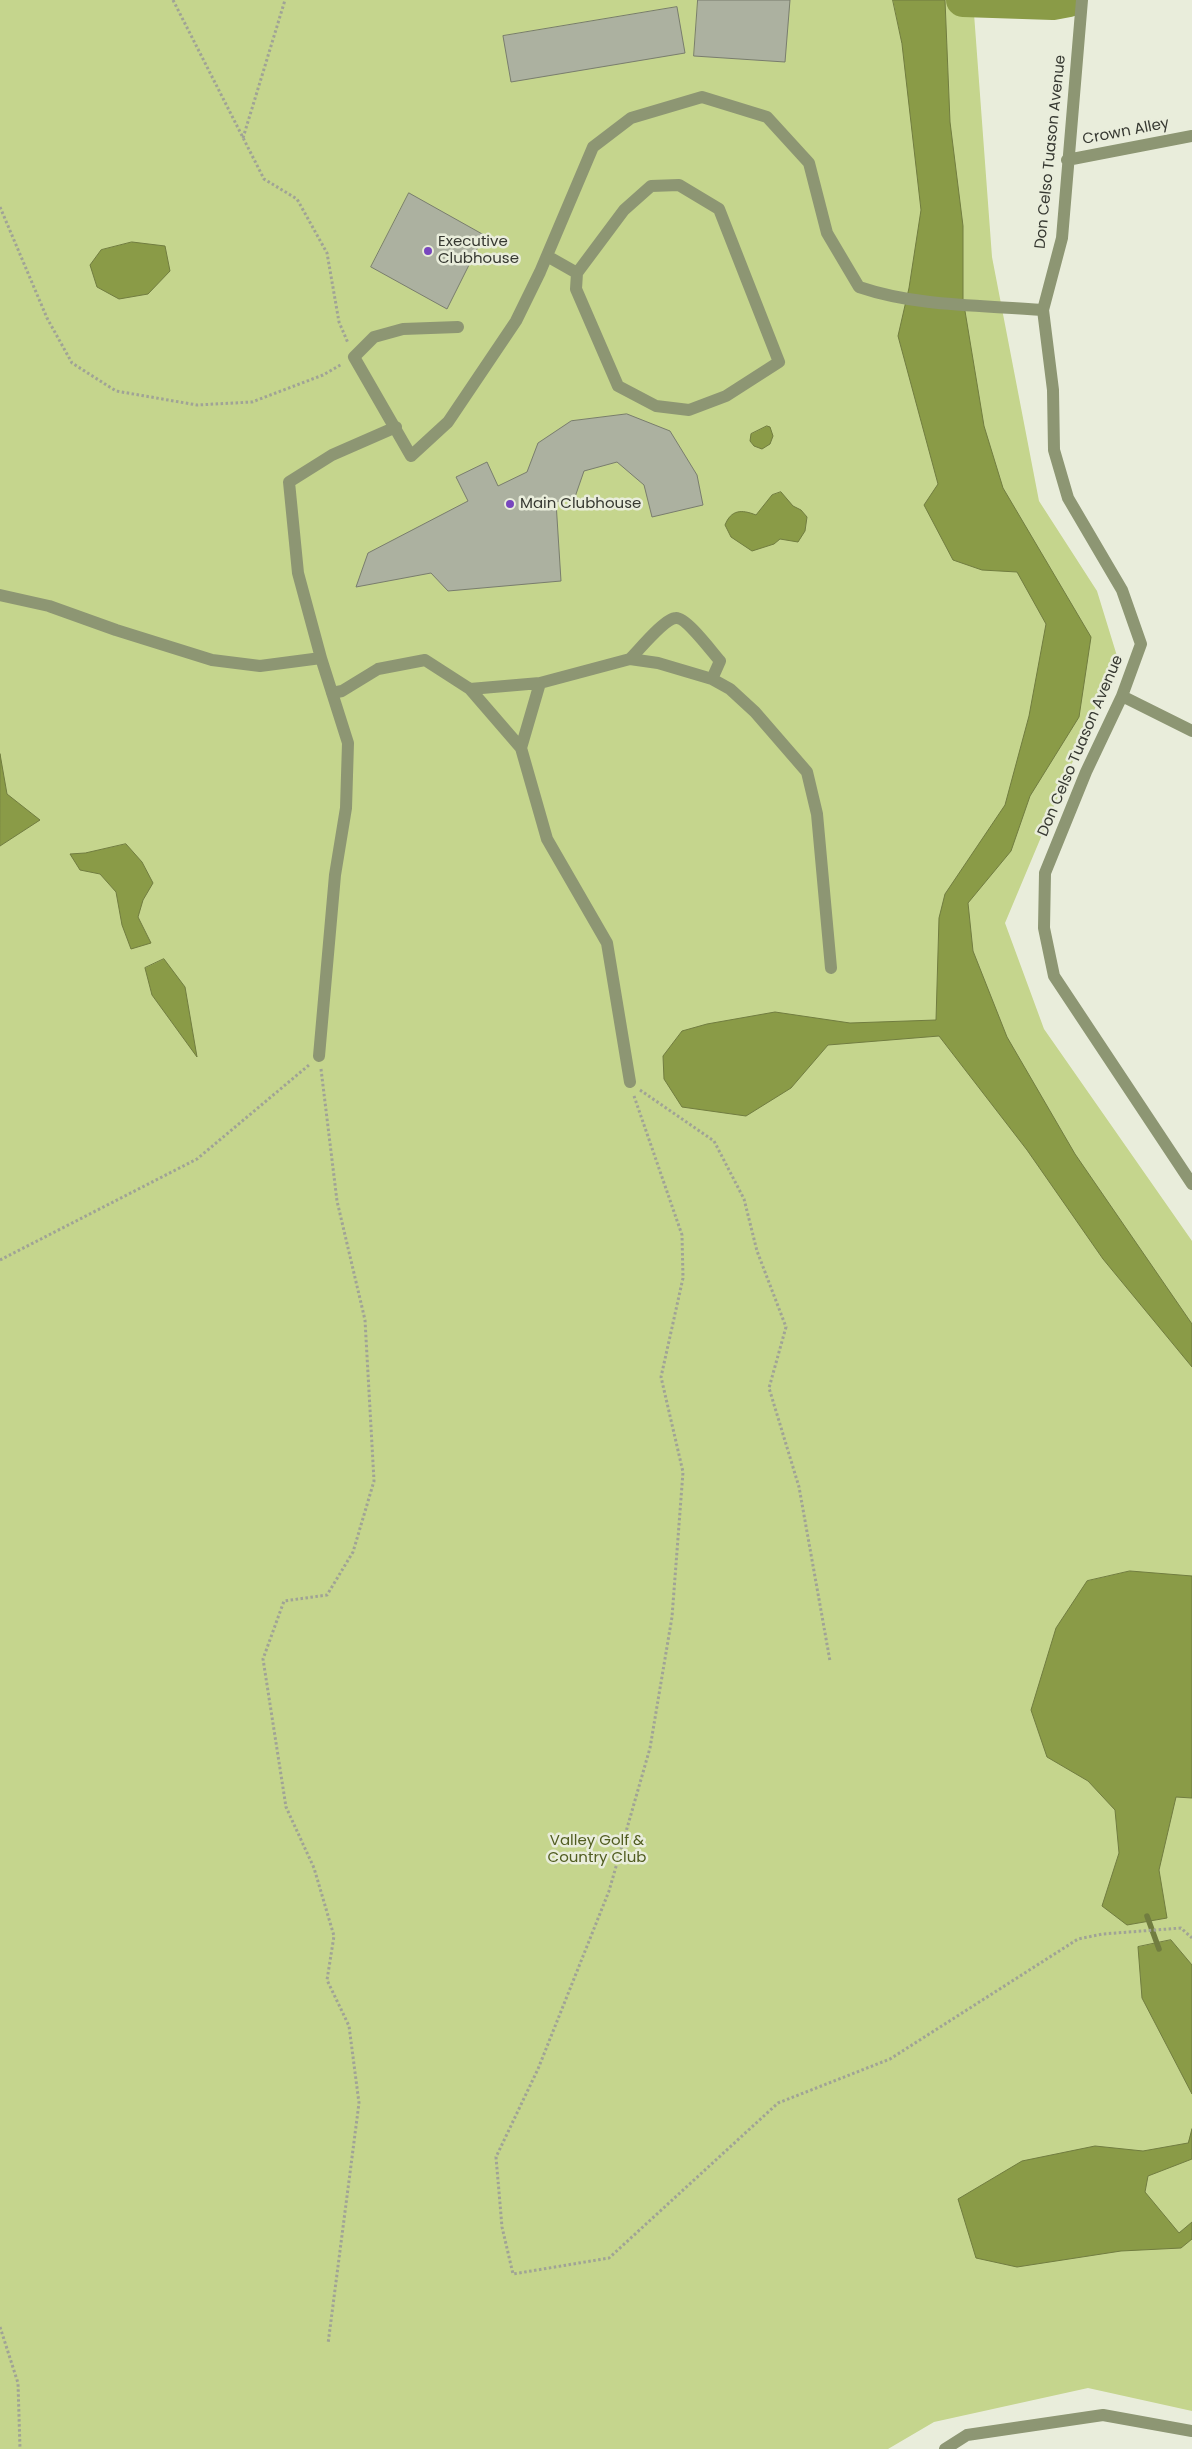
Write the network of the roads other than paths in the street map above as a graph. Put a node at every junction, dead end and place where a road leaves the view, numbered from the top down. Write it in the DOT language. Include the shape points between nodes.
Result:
graph roads {
  1 [pos="1082,0"];
  2 [pos="1192,136"];
  3 [pos="1067,160"];
  4 [pos="547,256"];
  5 [pos="577,273"];
  6 [pos="1043,310"];
  7 [pos="458,327"];
  8 [pos="396,427"];
  9 [pos="0,595"];
  10 [pos="321,658"];
  11 [pos="630,659"];
  12 [pos="712,679"];
  13 [pos="540,683"];
  14 [pos="470,689"];
  15 [pos="332,693"];
  16 [pos="1122,696"];
  17 [pos="1192,731"];
  18 [pos="521,748"];
  19 [pos="831,968"];
  20 [pos="319,1056"];
  21 [pos="630,1082"];
  22 [pos="1192,1184"];
  23 [pos="1192,2431"];
  24 [pos="945,2449"];
  1 -- 3 [label="street, Don Celso Tuason Avenue"];
  2 -- 3 [label="street, Crown Alley"];
  3 -- 6 [label="street, Don Celso Tuason Avenue" via="1062,238"];
  4 -- 5 [label="street"];
  4 -- 6 [label="street" via="593,147 631,118 702,97 767,117 809,163 827,233 859,288 975,307"];
  4 -- 8 [label="street" via="516,321 448,422 411,456"];
  5 -- 5 [label="street" via="576,289 618,386 656,406 689,410 726,396 779,362 719,208 679,185 651,186 624,210"];
  6 -- 16 [label="street, Don Celso Tuason Avenue" via="1053,390 1054,450 1068,498 1122,590 1141,644"];
  7 -- 8 [label="street" via="403,329 374,337 354,357"];
  8 -- 10 [label="street" via="332,455 289,482 298,573"];
  9 -- 10 [label="street" via="49,606 212,660 260,666"];
  10 -- 15 [label="street"];
  11 -- 12 [label="street" via="658,663"];
  11 -- 12 [label="street" via="666,623 679,618 720,661"];
  11 -- 13 [label="street"];
  12 -- 19 [label="street" via="730,689 755,712 807,772 817,814"];
  13 -- 14 [label="street"];
  13 -- 18 [label="street"];
  14 -- 15 [label="street" via="425,660 378,669"];
  14 -- 18 [label="street"];
  15 -- 20 [label="street" via="348,743 346,808 335,875"];
  16 -- 17 [label="street"];
  16 -- 22 [label="street, Don Celso Tuason Avenue" via="1086,772 1045,873 1044,928 1054,976"];
  18 -- 21 [label="street" via="546,839 607,943"];
  23 -- 24 [label="street" via="1104,2415 967,2435"];
}
